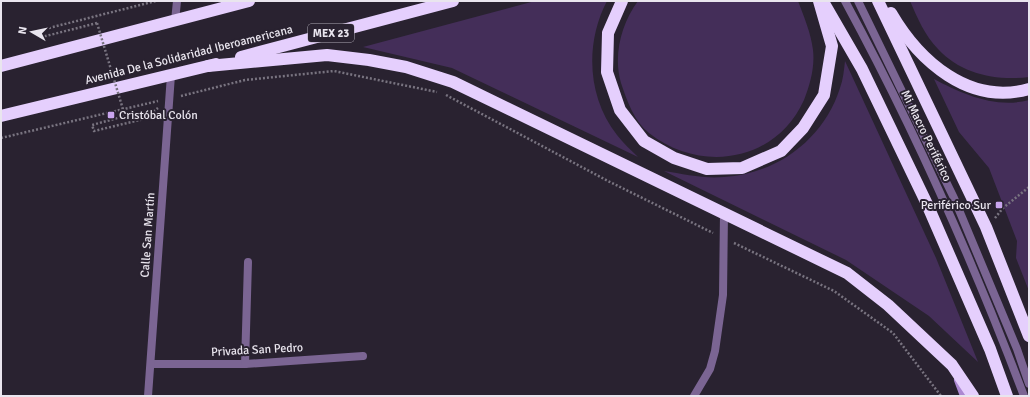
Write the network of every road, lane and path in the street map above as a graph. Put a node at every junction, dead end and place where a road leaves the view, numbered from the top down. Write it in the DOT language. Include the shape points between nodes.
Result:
graph roads {
  1 [pos="156,1"];
  2 [pos="177,1"];
  3 [pos="248,1"];
  4 [pos="453,1"];
  5 [pos="622,1"];
  6 [pos="819,1"];
  7 [pos="822,1"];
  8 [pos="845,1"];
  9 [pos="858,1"];
  10 [pos="878,1"];
  11 [pos="884,1"];
  12 [pos="175,20"];
  13 [pos="1,66"];
  14 [pos="208,66"];
  15 [pos="171,75"];
  16 [pos="1029,89"];
  17 [pos="168,99"];
  18 [pos="1,116"];
  19 [pos="144,120"];
  20 [pos="1,138"];
  21 [pos="1029,187"];
  22 [pos="724,213"];
  23 [pos="986,227"];
  24 [pos="724,238"];
  25 [pos="248,262"];
  26 [pos="1029,336"];
  27 [pos="363,356"];
  28 [pos="151,364"];
  29 [pos="245,364"];
  30 [pos="952,365"];
  31 [pos="1029,384"];
  32 [pos="148,396"];
  33 [pos="694,396"];
  34 [pos="941,396"];
  35 [pos="964,396"];
  36 [pos="973,396"];
  37 [pos="1007,396"];
  38 [pos="1024,396"];
  1 -- 19 [label="path, bridge" via="41,30 42,37 97,23 125,116 92,125 94,131"];
  2 -- 12 [label="street"];
  3 -- 12 [label="highway"];
  4 -- 14 [label="highway, Avenida De la Solidaridad Iberoamericana / MEX 23"];
  5 -- 6 [label="highway" via="608,33 607,72 620,110 644,141 674,158 707,169 742,168 781,151 803,128 824,95 832,46"];
  7 -- 37 [label="highway" via="862,69 927,204 990,349"];
  8 -- 38 [label="street, Mi Macro Periférico" via="877,61 944,201"];
  9 -- 31 [label="street, Mi Macro Periférico" via="954,198"];
  10 -- 23 [label="highway"];
  11 -- 16 [label="highway" via="901,30 926,60 957,82 984,91 1018,92"];
  12 -- 13 [label="highway"];
  14 -- 15 [label="highway, Avenida De la Solidaridad Iberoamericana / MEX 23"];
  14 -- 22 [label="highway" via="327,55 406,67 452,82"];
  15 -- 17 [label="street, Calle San Martín"];
  15 -- 18 [label="highway, Avenida De la Solidaridad Iberoamericana / MEX 23"];
  17 -- 20 [label="path"];
  17 -- 24 [label="path" via="245,80 334,71 443,94 608,181"];
  17 -- 28 [label="street, Calle San Martín"];
  21 -- 23 [label="path"];
  22 -- 24 [label="street"];
  22 -- 30 [label="highway" via="847,273 888,305"];
  23 -- 26 [label="highway"];
  24 -- 33 [label="street" via="723,295 715,351 710,369"];
  24 -- 34 [label="path" via="834,291 893,333"];
  25 -- 29 [label="street"];
  27 -- 29 [label="street, Privada San Pedro"];
  28 -- 29 [label="street, Privada San Pedro"];
  28 -- 32 [label="street, Calle San Martín"];
  30 -- 35 [label="street"];
  30 -- 36 [label="highway"];
}
